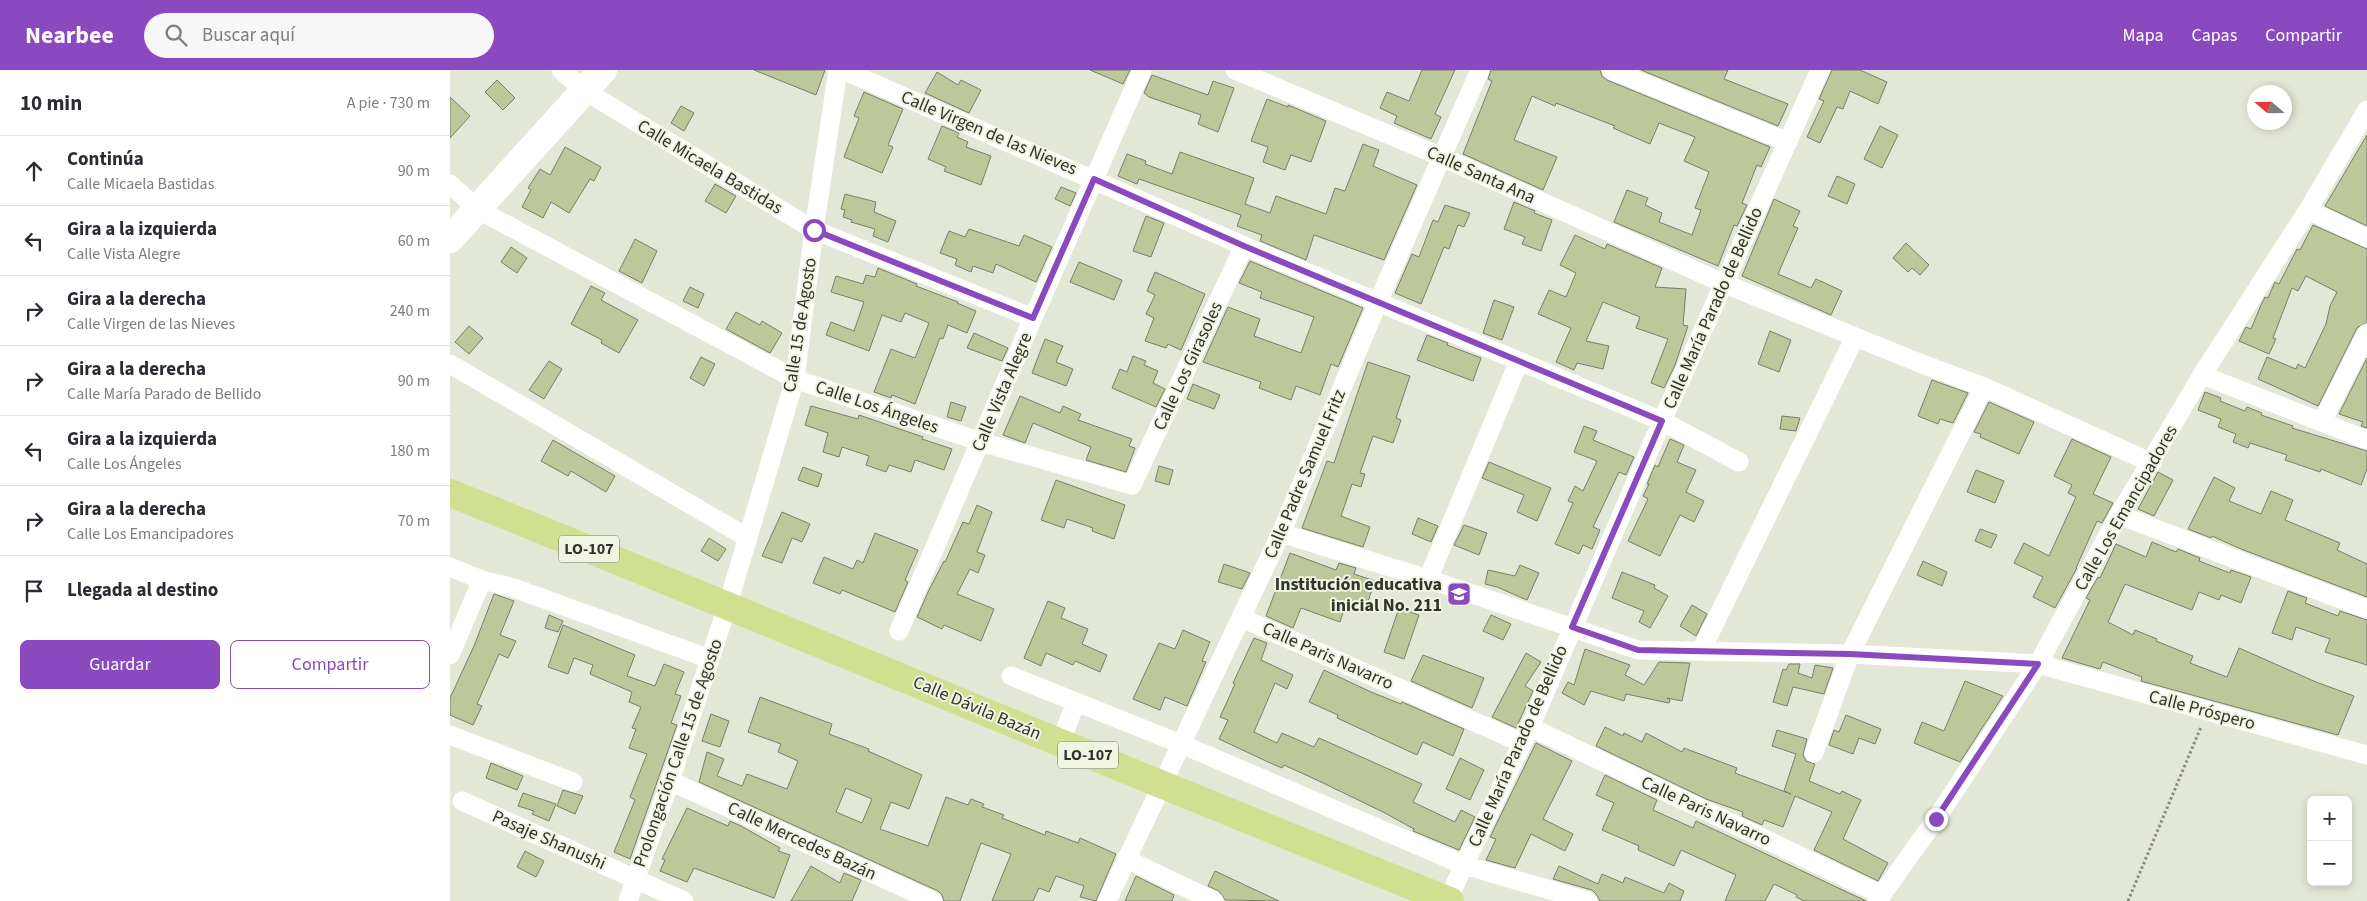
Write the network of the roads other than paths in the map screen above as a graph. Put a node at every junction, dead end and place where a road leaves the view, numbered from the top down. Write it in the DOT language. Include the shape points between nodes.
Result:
graph roads {
  1 [pos="561,70"];
  2 [pos="603,70"];
  3 [pos="838,70"];
  4 [pos="843,70"];
  5 [pos="1142,70"];
  6 [pos="1235,70"];
  7 [pos="1480,70"];
  8 [pos="1611,70"];
  9 [pos="1820,70"];
  10 [pos="584,90"];
  11 [pos="2367,110"];
  12 [pos="1788,142"];
  13 [pos="1442,157"];
  14 [pos="1094,179"];
  15 [pos="450,184"];
  16 [pos="477,209"];
  17 [pos="2308,210"];
  18 [pos="814,230"];
  19 [pos="2367,238"];
  20 [pos="450,239"];
  21 [pos="1244,246"];
  22 [pos="1725,284"];
  23 [pos="1378,302"];
  24 [pos="1033,318"];
  25 [pos="2367,333"];
  26 [pos="1855,337"];
  27 [pos="1519,361"];
  28 [pos="450,364"];
  29 [pos="2202,375"];
  30 [pos="795,379"];
  31 [pos="1984,387"];
  32 [pos="1662,421"];
  33 [pos="2322,422"];
  34 [pos="2367,440"];
  35 [pos="981,442"];
  36 [pos="1738,462"];
  37 [pos="2152,463"];
  38 [pos="1132,485"];
  39 [pos="450,493"];
  40 [pos="2119,515"];
  41 [pos="1281,533"];
  42 [pos="748,538"];
  43 [pos="450,567"];
  44 [pos="1428,579"];
  45 [pos="482,580"];
  46 [pos="728,604"];
  47 [pos="2367,608"];
  48 [pos="1242,618"];
  49 [pos="1572,627"];
  50 [pos="900,631"];
  51 [pos="1701,651"];
  52 [pos="1850,654"];
  53 [pos="450,655"];
  54 [pos="710,659"];
  55 [pos="2038,664"];
  56 [pos="1011,676"];
  57 [pos="1076,702"];
  58 [pos="450,735"];
  59 [pos="1526,735"];
  60 [pos="1060,743"];
  61 [pos="1181,744"];
  62 [pos="1814,753"];
  63 [pos="2367,755"];
  64 [pos="670,781"];
  65 [pos="574,782"];
  66 [pos="1162,785"];
  67 [pos="462,801"];
  68 [pos="1126,859"];
  69 [pos="1464,865"];
  70 [pos="636,879"];
  71 [pos="1880,898"];
  72 [pos="628,901"];
  73 [pos="684,901"];
  74 [pos="933,901"];
  75 [pos="1107,901"];
  76 [pos="1214,901"];
  77 [pos="1448,901"];
  78 [pos="1588,901"];
  1 -- 10 [label="street, Calle Micaela Bastidas"];
  2 -- 10 [label="street"];
  3 -- 18 [label="street, Calle 15 de Agosto"];
  4 -- 14 [label="street, Calle Virgen de las Nieves"];
  5 -- 14 [label="street, Calle Vista Alegre"];
  6 -- 13 [label="street, Calle Santa Ana"];
  7 -- 13 [label="street, Calle Padre Samuel Fritz"];
  8 -- 12 [label="street"];
  9 -- 12 [label="street, Calle María Parado de Bellido"];
  10 -- 16 [label="street"];
  10 -- 18 [label="street, Calle Micaela Bastidas"];
  11 -- 17 [label="street, Calle Los Emancipadores"];
  12 -- 22 [label="street, Calle María Parado de Bellido"];
  13 -- 22 [label="street, Calle Santa Ana"];
  13 -- 23 [label="street, Calle Padre Samuel Fritz"];
  14 -- 21 [label="street, Calle Virgen de las Nieves"];
  14 -- 24 [label="street, Calle Vista Alegre"];
  15 -- 16 [label="street, Calle Los Ángeles"];
  16 -- 20 [label="street"];
  16 -- 30 [label="street, Calle Los Ángeles"];
  17 -- 19 [label="street"];
  17 -- 29 [label="street, Calle Los Emancipadores"];
  18 -- 24 [label="street, Calle Micaela Bastidas"];
  18 -- 30 [label="street, Calle 15 de Agosto"];
  21 -- 23 [label="street, Calle Virgen de las Nieves"];
  21 -- 38 [label="street, Calle Los Girasoles"];
  22 -- 26 [label="street, Calle Santa Ana"];
  22 -- 32 [label="street, Calle María Parado de Bellido"];
  23 -- 27 [label="street, Calle Virgen de las Nieves"];
  23 -- 41 [label="street, Calle Padre Samuel Fritz"];
  24 -- 35 [label="street, Calle Vista Alegre"];
  25 -- 33 [label="street"];
  26 -- 31 [label="street, Calle Santa Ana"];
  26 -- 51 [label="street"];
  27 -- 32 [label="street, Calle Virgen de las Nieves"];
  27 -- 44 [label="street"];
  28 -- 42 [label="street"];
  29 -- 33 [label="street"];
  29 -- 37 [label="street, Calle Los Emancipadores"];
  30 -- 35 [label="street, Calle Los Ángeles"];
  30 -- 42 [label="street, Calle 15 de Agosto"];
  31 -- 37 [label="street, Calle Santa Ana"];
  31 -- 52 [label="street"];
  32 -- 36 [label="street, Calle Virgen de las Nieves"];
  32 -- 49 [label="street, Calle María Parado de Bellido"];
  33 -- 34 [label="street"];
  35 -- 38 [label="street, Calle Los Ángeles"];
  35 -- 50 [label="street, Calle Vista Alegre"];
  37 -- 40 [label="street, Calle Los Emancipadores"];
  39 -- 46 [label="main road, LO-107"];
  40 -- 47 [label="street"];
  40 -- 55 [label="street, Calle Los Emancipadores"];
  41 -- 44 [label="street"];
  41 -- 48 [label="street, Calle Padre Samuel Fritz"];
  42 -- 46 [label="street, Calle 15 de Agosto"];
  43 -- 45 [label="street"];
  44 -- 49 [label="street"];
  45 -- 53 [label="street"];
  45 -- 54 [label="street" via="511,587"];
  46 -- 54 [label="street, Prolongación Calle 15 de Agosto"];
  46 -- 60 [label="main road, Calle Dávila Bazán / LO-107"];
  48 -- 59 [label="street, Calle Paris Navarro"];
  48 -- 61 [label="street, Calle Padre Samuel Fritz"];
  49 -- 51 [label="street" via="1638,650"];
  49 -- 59 [label="street, Calle María Parado de Bellido"];
  51 -- 52 [label="street"];
  52 -- 55 [label="street"];
  52 -- 62 [label="street"];
  54 -- 64 [label="street, Prolongación Calle 15 de Agosto"];
  55 -- 63 [label="street, Calle Próspero"];
  55 -- 71 [label="street, Calle Los Emancipadores"];
  56 -- 57 [label="street"];
  57 -- 60 [label="street"];
  57 -- 61 [label="street"];
  58 -- 65 [label="street"];
  59 -- 69 [label="street, Calle María Parado de Bellido"];
  59 -- 71 [label="street, Calle Paris Navarro"];
  60 -- 66 [label="main road, Calle Dávila Bazán / LO-107"];
  61 -- 66 [label="street, Calle Padre Samuel Fritz"];
  61 -- 69 [label="street"];
  64 -- 70 [label="street, Prolongación Calle 15 de Agosto"];
  64 -- 74 [label="street, Calle Mercedes Bazán"];
  66 -- 68 [label="street, Calle Padre Samuel Fritz"];
  66 -- 77 [label="main road, Calle Dávila Bazán / LO-107"];
  67 -- 70 [label="street, Pasaje Shanushi"];
  68 -- 75 [label="street, Calle Padre Samuel Fritz"];
  68 -- 76 [label="street"];
  69 -- 77 [label="street, Calle María Parado de Bellido"];
  69 -- 78 [label="street"];
  70 -- 72 [label="street, Prolongación Calle 15 de Agosto"];
  70 -- 73 [label="street, Pasaje Shanushi"];
}
